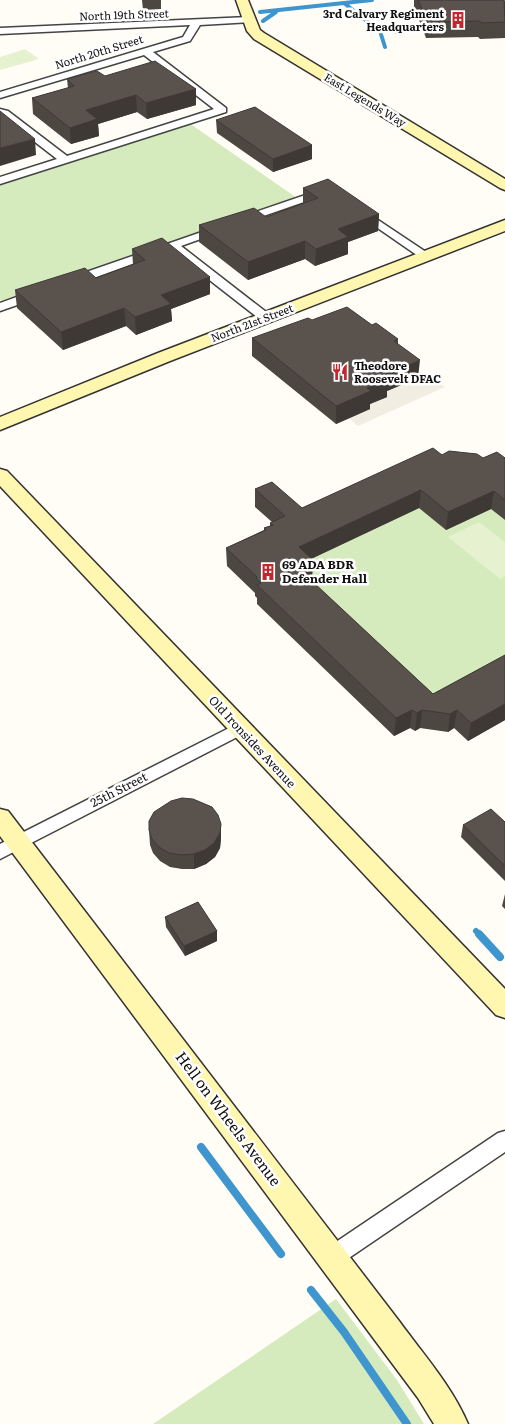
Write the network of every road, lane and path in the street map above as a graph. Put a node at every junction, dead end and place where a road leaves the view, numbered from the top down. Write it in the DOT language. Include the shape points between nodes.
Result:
graph roads {
  1 [pos="242,0"];
  2 [pos="249,20"];
  3 [pos="196,23"];
  4 [pos="0,31"];
  5 [pos="145,51"];
  6 [pos="0,95"];
  7 [pos="0,112"];
  8 [pos="65,160"];
  9 [pos="0,181"];
  10 [pos="505,185"];
  11 [pos="336,195"];
  12 [pos="352,206"];
  13 [pos="505,225"];
  14 [pos="172,245"];
  15 [pos="425,256"];
  16 [pos="64,284"];
  17 [pos="45,291"];
  18 [pos="0,307"];
  19 [pos="266,318"];
  20 [pos="0,424"];
  21 [pos="0,475"];
  22 [pos="239,729"];
  23 [pos="0,818"];
  24 [pos="9,847"];
  25 [pos="505,1007"];
  26 [pos="505,1140"];
  27 [pos="332,1257"];
  28 [pos="452,1424"];
  1 -- 2 [label="street, East Legends Way"];
  2 -- 3 [label="street, North 19th Street"];
  2 -- 10 [label="street, East Legends Way" via="259,36"];
  3 -- 4 [label="street, North 19th Street"];
  3 -- 5 [label="street, North 20th Street" via="187,39"];
  5 -- 6 [label="street, North 20th Street"];
  5 -- 8 [label="street" via="222,110"];
  7 -- 8 [label="street"];
  8 -- 9 [label="street"];
  11 -- 14 [label="street" via="328,190"];
  12 -- 15 [label="street"];
  13 -- 15 [label="street, North 21st Street"];
  14 -- 16 [label="street"];
  14 -- 19 [label="street"];
  15 -- 19 [label="street, North 21st Street"];
  17 -- 18 [label="street"];
  19 -- 20 [label="street, North 21st Street"];
  21 -- 22 [label="street, Old Ironsides Avenue"];
  22 -- 24 [label="street, 25th Street"];
  22 -- 25 [label="street, Old Ironsides Avenue"];
  23 -- 24 [label="street, Hell on Wheels Avenue"];
  24 -- 27 [label="street, Hell on Wheels Avenue"];
  26 -- 27 [label="street"];
  27 -- 28 [label="street, Hell on Wheels Avenue"];
}
